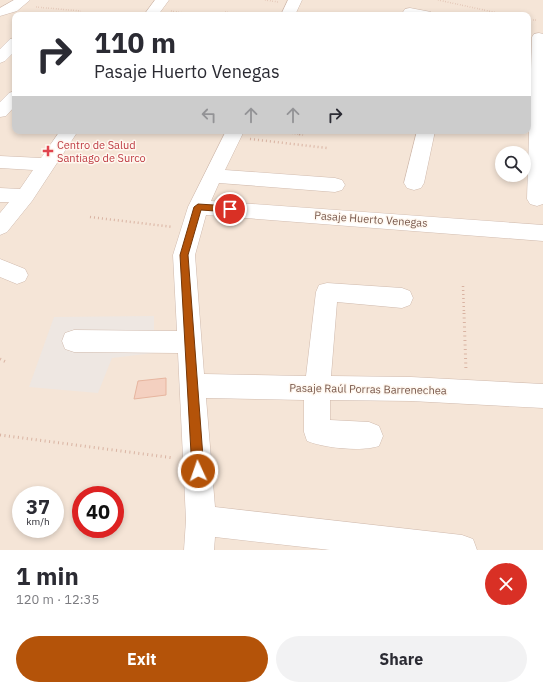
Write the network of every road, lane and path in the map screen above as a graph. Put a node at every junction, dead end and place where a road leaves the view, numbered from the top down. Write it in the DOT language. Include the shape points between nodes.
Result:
graph roads {
  1 [pos="295,0"];
  2 [pos="438,0"];
  3 [pos="20,2"];
  4 [pos="156,8"];
  5 [pos="81,11"];
  6 [pos="0,12"];
  7 [pos="179,12"];
  8 [pos="289,12"];
  9 [pos="493,12"];
  10 [pos="531,20"];
  11 [pos="538,20"];
  12 [pos="0,34"];
  13 [pos="12,36"];
  14 [pos="537,37"];
  15 [pos="12,45"];
  16 [pos="0,58"];
  17 [pos="12,99"];
  18 [pos="0,112"];
  19 [pos="537,129"];
  20 [pos="67,134"];
  21 [pos="233,134"];
  22 [pos="292,134"];
  23 [pos="425,134"];
  24 [pos="303,136"];
  25 [pos="327,148"];
  26 [pos="0,162"];
  27 [pos="46,165"];
  28 [pos="214,176"];
  29 [pos="414,184"];
  30 [pos="335,185"];
  31 [pos="0,195"];
  32 [pos="25,196"];
  33 [pos="537,199"];
  34 [pos="198,207"];
  35 [pos="90,217"];
  36 [pos="0,227"];
  37 [pos="191,230"];
  38 [pos="543,233"];
  39 [pos="464,286"];
  40 [pos="402,298"];
  41 [pos="74,341"];
  42 [pos="190,342"];
  43 [pos="0,359"];
  44 [pos="8,363"];
  45 [pos="193,386"];
  46 [pos="317,388"];
  47 [pos="466,392"];
  48 [pos="543,396"];
  49 [pos="0,435"];
  50 [pos="369,436"];
  51 [pos="198,461"];
  52 [pos="201,520"];
  53 [pos="199,550"];
  54 [pos="462,550"];
  1 -- 8 [label="street"];
  2 -- 9 [label="path"];
  3 -- 5 [label="path"];
  3 -- 6 [label="street"];
  4 -- 7 [label="path"];
  10 -- 11 [label="path"];
  12 -- 13 [label="street"];
  14 -- 19 [label="street"];
  15 -- 16 [label="street"];
  17 -- 18 [label="street"];
  19 -- 33 [label="street"];
  20 -- 27 [label="street"];
  21 -- 25 [label="path"];
  21 -- 28 [label="street"];
  22 -- 24 [label="path"];
  23 -- 29 [label="street"];
  26 -- 27 [label="street"];
  27 -- 32 [label="street"];
  28 -- 30 [label="street"];
  28 -- 34 [label="street"];
  31 -- 32 [label="street"];
  32 -- 36 [label="street"];
  34 -- 37 [label="street"];
  34 -- 38 [label="street, Pasaje Huerto Venegas"];
  35 -- 37 [label="path"];
  37 -- 42 [label="street" via="184,255"];
  39 -- 47 [label="path"];
  40 -- 46 [label="street" via="327,292"];
  41 -- 42 [label="street"];
  42 -- 45 [label="street"];
  43 -- 44 [label="path"];
  45 -- 46 [label="street, Pasaje Raúl Porras Barrenechea"];
  45 -- 51 [label="street"];
  46 -- 47 [label="street, Pasaje Raúl Porras Barrenechea"];
  46 -- 50 [label="street" via="316,432"];
  47 -- 48 [label="street, Pasaje Raúl Porras Barrenechea"];
  49 -- 51 [label="path"];
  51 -- 52 [label="street"];
  52 -- 53 [label="street"];
  52 -- 54 [label="street"];
}
